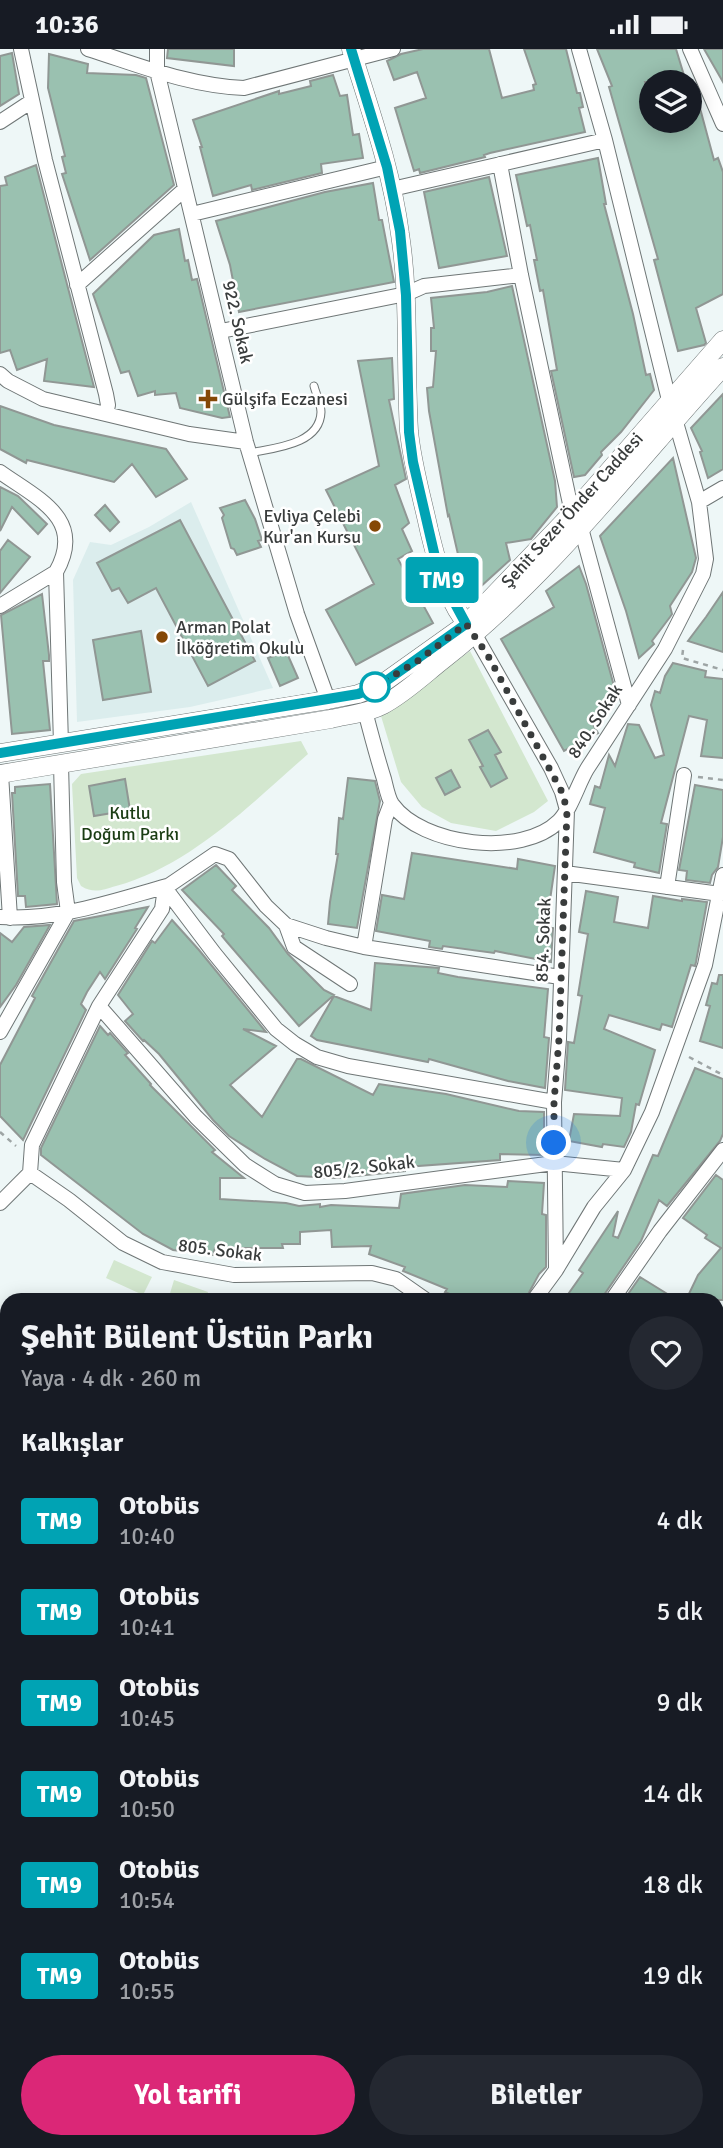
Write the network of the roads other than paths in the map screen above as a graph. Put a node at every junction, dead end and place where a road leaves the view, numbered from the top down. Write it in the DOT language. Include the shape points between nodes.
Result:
graph roads {
  1 [pos="22,49"];
  2 [pos="88,49"];
  3 [pos="157,49"];
  4 [pos="393,49"];
  5 [pos="579,49"];
  6 [pos="690,49"];
  7 [pos="353,54"];
  8 [pos="157,71"];
  9 [pos="32,101"];
  10 [pos="718,101"];
  11 [pos="0,122"];
  12 [pos="723,124"];
  13 [pos="605,140"];
  14 [pos="500,164"];
  15 [pos="387,167"];
  16 [pos="185,189"];
  17 [pos="392,189"];
  18 [pos="192,214"];
  19 [pos="521,275"];
  20 [pos="77,285"];
  21 [pos="406,295"];
  22 [pos="221,331"];
  23 [pos="723,340"];
  24 [pos="723,367"];
  25 [pos="0,374"];
  26 [pos="314,386"];
  27 [pos="669,400"];
  28 [pos="106,414"];
  29 [pos="675,419"];
  30 [pos="248,447"];
  31 [pos="0,472"];
  32 [pos="723,488"];
  33 [pos="699,502"];
  34 [pos="576,521"];
  35 [pos="56,572"];
  36 [pos="0,606"];
  37 [pos="471,629"];
  38 [pos="328,700"];
  39 [pos="629,705"];
  40 [pos="365,712"];
  41 [pos="332,718"];
  42 [pos="61,744"];
  43 [pos="0,753"];
  44 [pos="61,764"];
  45 [pos="0,773"];
  46 [pos="684,775"];
  47 [pos="391,803"];
  48 [pos="567,810"];
  49 [pos="565,873"];
  50 [pos="723,875"];
  51 [pos="166,887"];
  52 [pos="667,887"];
  53 [pos="720,894"];
  54 [pos="68,912"];
  55 [pos="5,917"];
  56 [pos="286,925"];
  57 [pos="364,947"];
  58 [pos="560,977"];
  59 [pos="350,984"];
  60 [pos="99,1006"];
  61 [pos="0,1032"];
  62 [pos="554,1102"];
  63 [pos="723,1150"];
  64 [pos="554,1163"];
  65 [pos="624,1170"];
  66 [pos="30,1173"];
  67 [pos="0,1203"];
  68 [pos="556,1270"];
  69 [pos="416,1293"];
  70 [pos="539,1293"];
  71 [pos="617,1293"];
  1 -- 9 [label="street"];
  2 -- 8 [label="street"];
  3 -- 8 [label="street, 922. Sokak"];
  4 -- 7 [label="street"];
  5 -- 13 [label="street"];
  6 -- 10 [label="street"];
  7 -- 8 [label="street" via="244,89 186,81"];
  7 -- 15 [label="street"];
  8 -- 16 [label="street, 922. Sokak"];
  9 -- 11 [label="street"];
  9 -- 20 [label="street"];
  10 -- 12 [label="street"];
  13 -- 14 [label="street"];
  13 -- 27 [label="street"];
  14 -- 17 [label="street"];
  14 -- 19 [label="street"];
  15 -- 17 [label="street"];
  15 -- 18 [label="street"];
  16 -- 18 [label="street, 922. Sokak"];
  16 -- 20 [label="street"];
  17 -- 21 [label="street"];
  18 -- 22 [label="street, 922. Sokak"];
  19 -- 21 [label="street" via="424,286"];
  19 -- 34 [label="street"];
  20 -- 28 [label="street" via="106,394"];
  21 -- 22 [label="street"];
  21 -- 37 [label="street" via="413,462 439,574"];
  22 -- 30 [label="street, 922. Sokak"];
  23 -- 27 [label="street, Şehit Sezer Önder Caddesi"];
  24 -- 29 [label="street, Şehit Sezer Önder Caddesi"];
  25 -- 28 [label="street" via="43,399"];
  26 -- 30 [label="lane" via="321,413 312,432 302,441"];
  27 -- 29 [label="street"];
  27 -- 34 [label="street, Şehit Sezer Önder Caddesi"];
  28 -- 30 [label="street"];
  29 -- 33 [label="street, 840. Sokak"];
  29 -- 34 [label="street, Şehit Sezer Önder Caddesi" via="629,475"];
  30 -- 38 [label="street, 922. Sokak" via="297,614"];
  31 -- 35 [label="street" via="52,510 63,525 65,555"];
  32 -- 33 [label="street"];
  33 -- 39 [label="street, 840. Sokak" via="706,559 703,574"];
  34 -- 37 [label="street, Şehit Sezer Önder Caddesi"];
  34 -- 39 [label="street"];
  35 -- 36 [label="street"];
  35 -- 42 [label="street"];
  37 -- 38 [label="street, Şehit Sezer Önder Caddesi" via="379,686"];
  37 -- 40 [label="street, Şehit Sezer Önder Caddesi" via="383,705"];
  37 -- 48 [label="street, 854. Sokak" via="551,768"];
  38 -- 41 [label="street"];
  38 -- 42 [label="street, Şehit Sezer Önder Caddesi"];
  39 -- 48 [label="street, 840. Sokak" via="582,777"];
  40 -- 41 [label="street, Şehit Sezer Önder Caddesi"];
  40 -- 47 [label="street"];
  41 -- 44 [label="street, Şehit Sezer Önder Caddesi"];
  42 -- 43 [label="street, Şehit Sezer Önder Caddesi"];
  42 -- 44 [label="street"];
  44 -- 45 [label="street, Şehit Sezer Önder Caddesi"];
  44 -- 54 [label="street"];
  45 -- 55 [label="street"];
  46 -- 52 [label="street"];
  47 -- 48 [label="street, 840. Sokak" via="422,829 487,843 541,832 559,822"];
  47 -- 57 [label="street"];
  48 -- 49 [label="street, 854. Sokak"];
  49 -- 52 [label="street"];
  49 -- 58 [label="street, 854. Sokak"];
  50 -- 53 [label="street"];
  51 -- 54 [label="street"];
  51 -- 56 [label="street" via="215,854 229,859"];
  51 -- 60 [label="street" via="154,925"];
  51 -- 62 [label="street" via="276,1029 317,1057"];
  52 -- 53 [label="street"];
  53 -- 65 [label="street" via="705,965 652,1112"];
  54 -- 55 [label="street"];
  54 -- 61 [label="street"];
  56 -- 57 [label="street"];
  56 -- 59 [label="street" via="294,947"];
  57 -- 58 [label="street"];
  58 -- 62 [label="street, 854. Sokak"];
  60 -- 64 [label="street, 805/2. Sokak" via="196,1117 245,1165 275,1184 305,1193 345,1191"];
  60 -- 66 [label="street" via="32,1145"];
  62 -- 64 [label="street, 854. Sokak"];
  63 -- 71 [label="street"];
  64 -- 65 [label="street, 805/2. Sokak"];
  64 -- 68 [label="street, 854. Sokak"];
  65 -- 68 [label="street" via="594,1207"];
  66 -- 67 [label="street"];
  66 -- 69 [label="street, 805. Sokak" via="123,1243 162,1262 234,1275 372,1273 396,1279"];
  68 -- 70 [label="street"];
}
